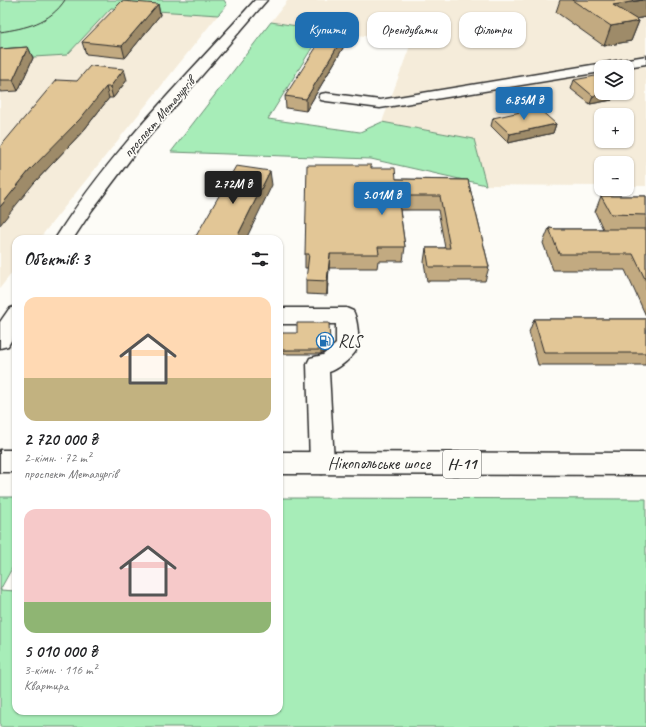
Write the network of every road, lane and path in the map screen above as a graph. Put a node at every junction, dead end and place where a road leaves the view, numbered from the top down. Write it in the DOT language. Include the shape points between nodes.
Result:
graph roads {
  1 [pos="261,0"];
  2 [pos="646,60"];
  3 [pos="634,62"];
  4 [pos="594,69"];
  5 [pos="326,97"];
  6 [pos="67,235"];
  7 [pos="283,316"];
  8 [pos="12,320"];
  9 [pos="0,340"];
  10 [pos="0,461"];
  11 [pos="12,462"];
  12 [pos="283,463"];
  13 [pos="322,463"];
  14 [pos="646,464"];
  1 -- 6 [label="main road, проспект Металургів" via="128,153"];
  2 -- 3 [label="main road"];
  4 -- 5 [label="main road" via="380,104"];
  7 -- 13 [label="main road" via="346,316 347,347 328,364 318,364"];
  8 -- 9 [label="main road"];
  10 -- 11 [label="main road"];
  12 -- 13 [label="main road, Нікопольське шосе / Н-11"];
  13 -- 14 [label="main road, Нікопольське шосе / Н-11"];
}
